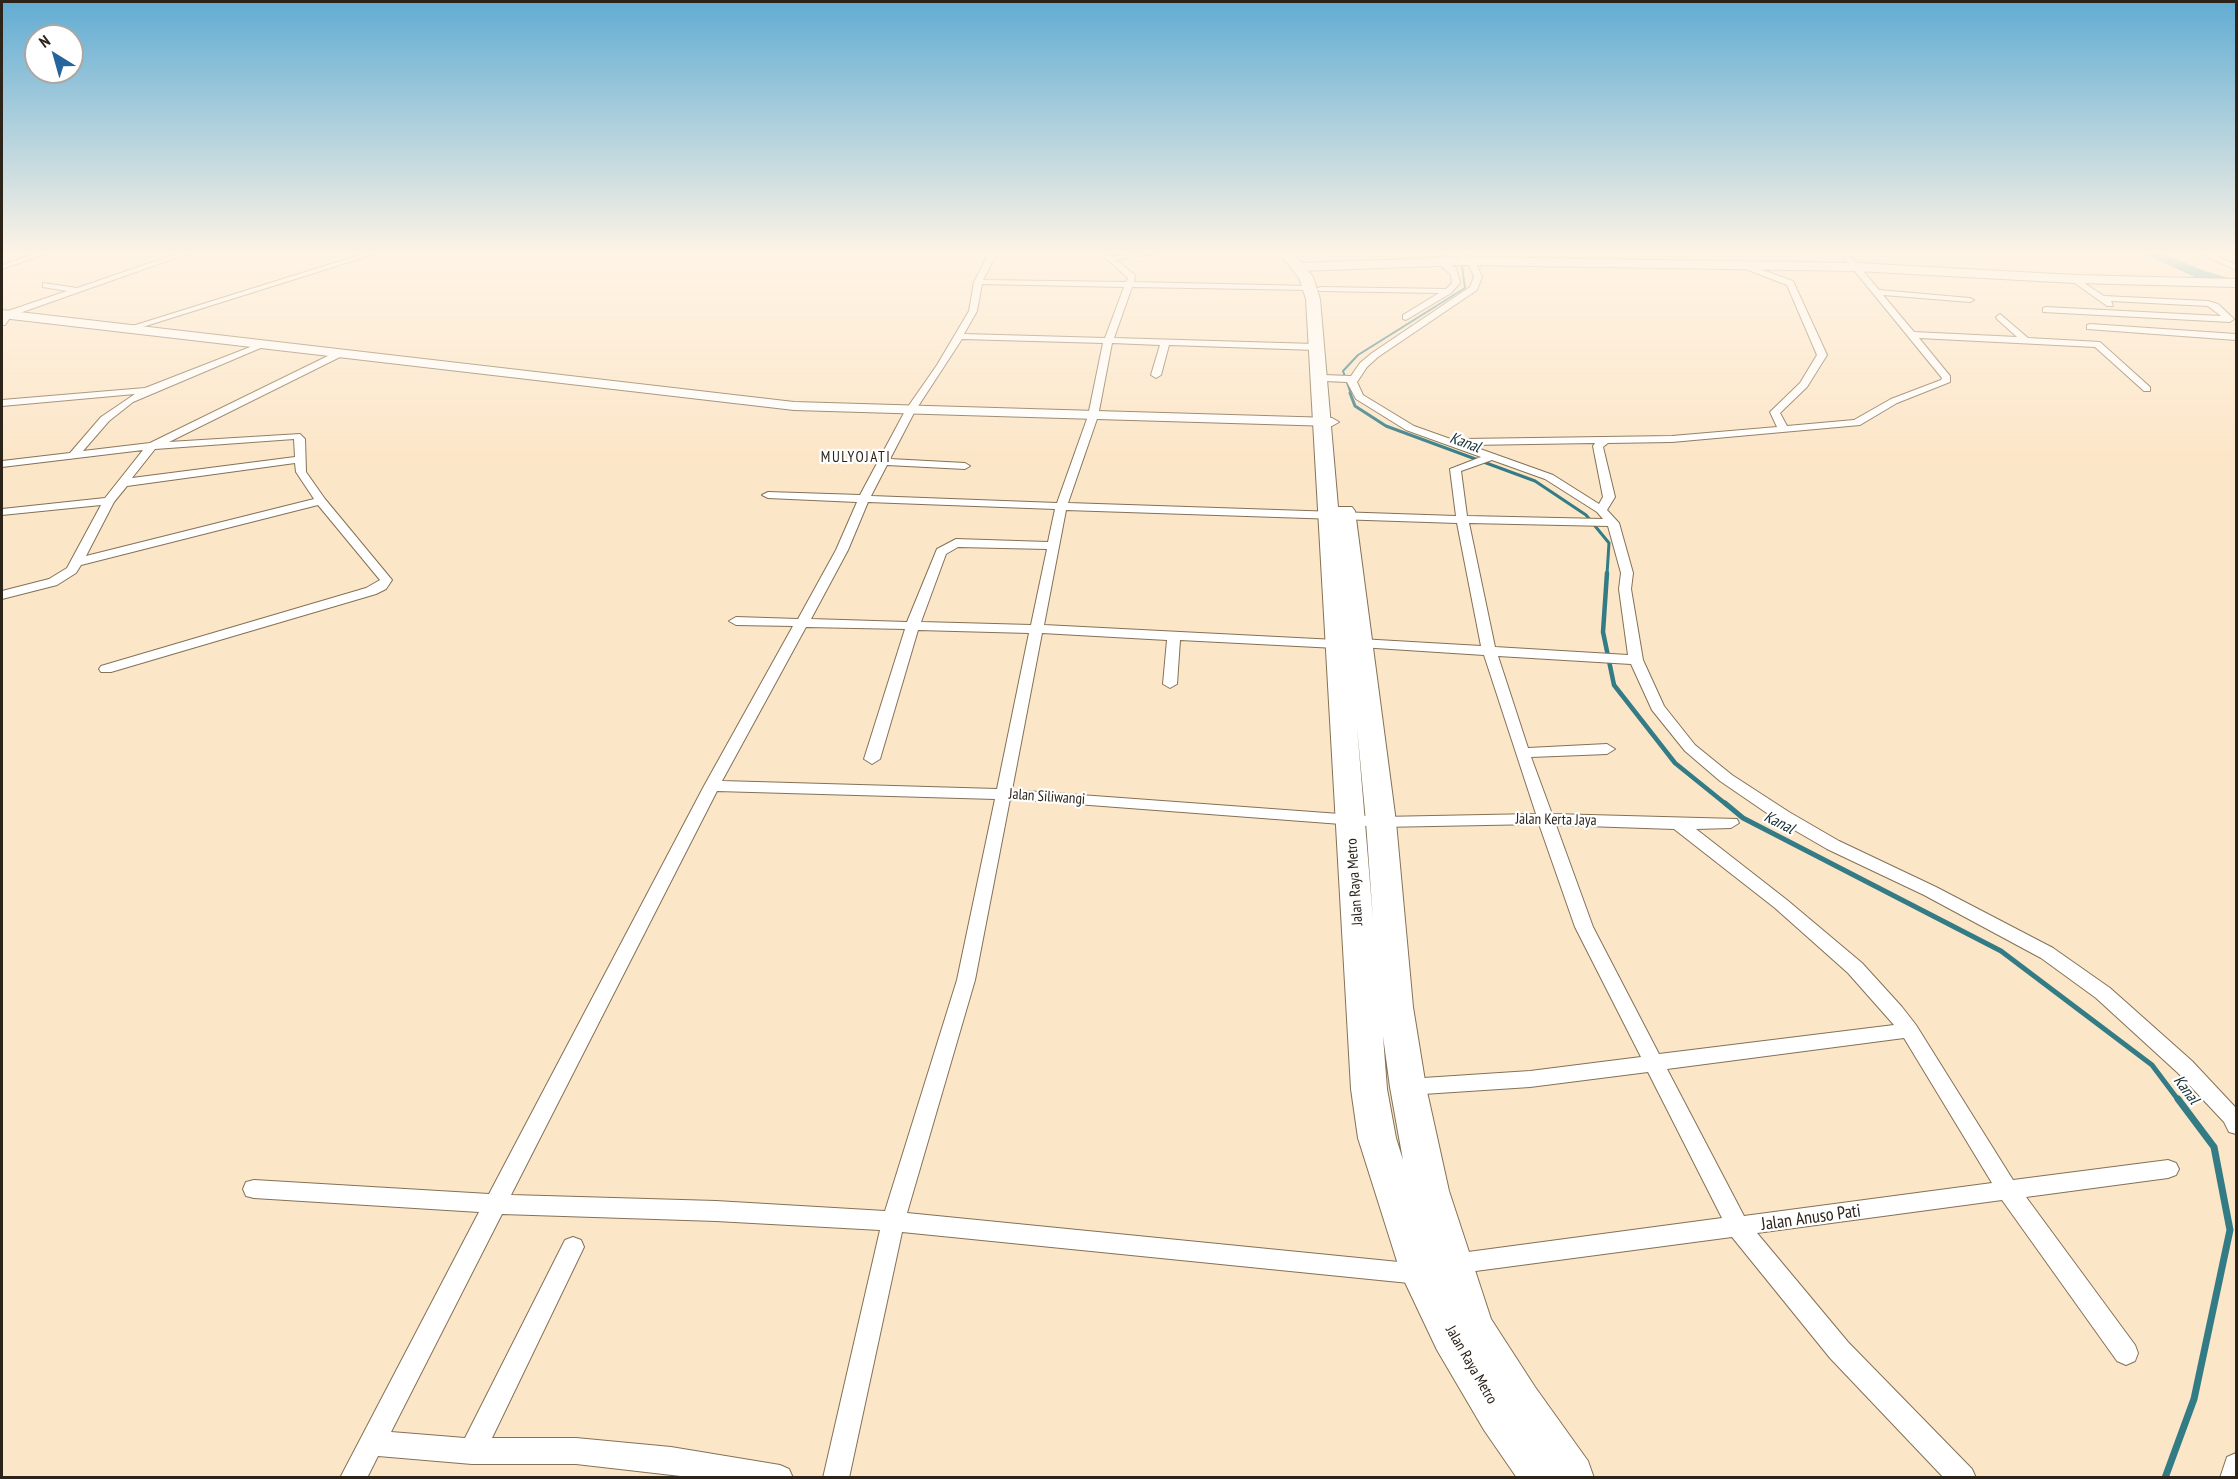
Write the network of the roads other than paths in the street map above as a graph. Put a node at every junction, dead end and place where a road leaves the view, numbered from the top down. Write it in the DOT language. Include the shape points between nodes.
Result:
graph roads {
  1 [pos="62,322"];
  2 [pos="149,322"];
  3 [pos="967,322"];
  4 [pos="1115,322"];
  5 [pos="1311,322"];
  6 [pos="1320,322"];
  7 [pos="1424,322"];
  8 [pos="1807,322"];
  9 [pos="1902,322"];
  10 [pos="2005,322"];
  11 [pos="2129,322"];
  12 [pos="2090,327"];
  13 [pos="130,328"];
  14 [pos="2134,330"];
  15 [pos="959,336"];
  16 [pos="1913,336"];
  17 [pos="2236,337"];
  18 [pos="2026,341"];
  19 [pos="1108,342"];
  20 [pos="266,344"];
  21 [pos="1165,344"];
  22 [pos="1315,347"];
  23 [pos="341,352"];
  24 [pos="1156,375"];
  25 [pos="1339,379"];
  26 [pos="2147,389"];
  27 [pos="149,390"];
  28 [pos="2,403"];
  29 [pos="910,411"];
  30 [pos="1093,416"];
  31 [pos="1326,422"];
  32 [pos="1784,430"];
  33 [pos="1605,440"];
  34 [pos="1455,442"];
  35 [pos="152,446"];
  36 [pos="73,456"];
  37 [pos="301,459"];
  38 [pos="1486,459"];
  39 [pos="885,462"];
  40 [pos="2,464"];
  41 [pos="965,466"];
  42 [pos="122,483"];
  43 [pos="768,495"];
  44 [pos="319,498"];
  45 [pos="864,498"];
  46 [pos="109,501"];
  47 [pos="1061,508"];
  48 [pos="1601,510"];
  49 [pos="2,512"];
  50 [pos="1337,517"];
  51 [pos="1462,520"];
  52 [pos="1608,523"];
  53 [pos="1054,546"];
  54 [pos="77,562"];
  55 [pos="2,595"];
  56 [pos="736,621"];
  57 [pos="801,624"];
  58 [pos="912,627"];
  59 [pos="1037,629"];
  60 [pos="1174,636"];
  61 [pos="1348,644"];
  62 [pos="1489,650"];
  63 [pos="1632,660"];
  64 [pos="106,669"];
  65 [pos="1170,684"];
  66 [pos="1607,749"];
  67 [pos="1522,753"];
  68 [pos="872,759"];
  69 [pos="712,786"];
  70 [pos="1005,794"];
  71 [pos="1545,819"];
  72 [pos="1366,821"];
  73 [pos="1677,823"];
  74 [pos="1731,823"];
  75 [pos="1909,1030"];
  76 [pos="1655,1062"];
  77 [pos="1408,1087"];
  78 [pos="2236,1126"];
  79 [pos="2168,1169"];
  80 [pos="254,1190"];
  81 [pos="2009,1192"];
  82 [pos="496,1204"];
  83 [pos="893,1221"];
  84 [pos="1738,1227"];
  85 [pos="573,1247"];
  86 [pos="1453,1264"];
  87 [pos="1422,1274"];
  88 [pos="2126,1353"];
  89 [pos="370,1443"];
  90 [pos="472,1451"];
  91 [pos="2236,1466"];
  92 [pos="353,1478"];
  93 [pos="780,1478"];
  94 [pos="836,1478"];
  95 [pos="1545,1478"];
  96 [pos="1571,1478"];
  97 [pos="1963,1478"];
  98 [pos="2233,1478"];
  1 -- 13 [label="street"];
  2 -- 13 [label="street"];
  3 -- 15 [label="street"];
  4 -- 19 [label="street"];
  5 -- 22 [label="highway, Jalan Raya Metro"];
  6 -- 25 [label="highway"];
  7 -- 25 [label="street"];
  8 -- 32 [label="street" via="1822,355 1804,386 1775,412"];
  9 -- 16 [label="street"];
  10 -- 18 [label="street"];
  11 -- 14 [label="street"];
  12 -- 14 [label="street"];
  13 -- 20 [label="street"];
  14 -- 17 [label="street"];
  15 -- 19 [label="street"];
  15 -- 29 [label="street"];
  16 -- 18 [label="street"];
  16 -- 32 [label="street" via="1947,378 1945,382 1894,401 1861,422"];
  18 -- 26 [label="street" via="2098,344"];
  19 -- 21 [label="street"];
  19 -- 30 [label="street"];
  20 -- 23 [label="street"];
  20 -- 27 [label="street"];
  21 -- 22 [label="street"];
  21 -- 24 [label="street"];
  22 -- 31 [label="highway, Jalan Raya Metro"];
  23 -- 29 [label="street" via="726,400"];
  23 -- 35 [label="street"];
  25 -- 31 [label="highway"];
  25 -- 34 [label="street" via="1379,411 1410,428"];
  27 -- 28 [label="street"];
  27 -- 36 [label="street" via="112,412"];
  29 -- 30 [label="street"];
  29 -- 39 [label="street"];
  30 -- 31 [label="street"];
  30 -- 47 [label="street"];
  31 -- 50 [label="highway, Jalan Raya Metro"];
  32 -- 33 [label="street"];
  33 -- 34 [label="street"];
  33 -- 48 [label="street" via="1598,446 1610,497"];
  34 -- 38 [label="street"];
  35 -- 36 [label="street"];
  35 -- 37 [label="street" via="292,436 300,439"];
  35 -- 42 [label="street"];
  36 -- 40 [label="street"];
  37 -- 42 [label="street"];
  37 -- 44 [label="street" via="301,472"];
  38 -- 48 [label="street" via="1558,482"];
  38 -- 51 [label="street" via="1455,470"];
  39 -- 41 [label="street"];
  39 -- 45 [label="street"];
  42 -- 46 [label="street"];
  43 -- 45 [label="street"];
  44 -- 54 [label="street"];
  44 -- 64 [label="street" via="386,580 382,586"];
  45 -- 47 [label="street"];
  45 -- 57 [label="street" via="842,550"];
  46 -- 49 [label="street"];
  46 -- 54 [label="street"];
  47 -- 50 [label="street"];
  47 -- 53 [label="street"];
  48 -- 52 [label="street"];
  50 -- 51 [label="street"];
  50 -- 61 [label="highway, Jalan Raya Metro"];
  51 -- 52 [label="street"];
  51 -- 62 [label="street"];
  52 -- 63 [label="street" via="1627,573"];
  53 -- 58 [label="street" via="948,546 941,552"];
  53 -- 59 [label="street"];
  54 -- 55 [label="street" via="53,582"];
  56 -- 57 [label="street"];
  57 -- 58 [label="street"];
  57 -- 69 [label="street"];
  58 -- 59 [label="street"];
  58 -- 68 [label="street"];
  59 -- 60 [label="street"];
  59 -- 70 [label="street"];
  60 -- 61 [label="street"];
  60 -- 65 [label="street"];
  61 -- 62 [label="street"];
  61 -- 72 [label="highway, Jalan Raya Metro"];
  62 -- 63 [label="street"];
  62 -- 67 [label="street"];
  63 -- 78 [label="street" via="1657,707 1690,748 1726,778 1833,844 2047,953 2103,993 2176,1060 2232,1117"];
  66 -- 67 [label="street"];
  67 -- 71 [label="street"];
  69 -- 70 [label="street, Jalan Siliwangi"];
  69 -- 82 [label="street"];
  70 -- 72 [label="street, Jalan Siliwangi"];
  70 -- 83 [label="street" via="966,980"];
  71 -- 72 [label="street, Jalan Kerta Jaya"];
  71 -- 73 [label="street, Jalan Kerta Jaya"];
  71 -- 76 [label="street" via="1584,927"];
  72 -- 77 [label="highway"];
  72 -- 87 [label="highway, Jalan Raya Metro" via="1372,1109 1380,1148"];
  73 -- 74 [label="street, Jalan Kerta Jaya"];
  73 -- 75 [label="street" via="1855,968"];
  75 -- 76 [label="street"];
  75 -- 81 [label="street"];
  76 -- 77 [label="street" via="1530,1079"];
  76 -- 84 [label="street"];
  77 -- 86 [label="highway" via="1429,1191"];
  79 -- 81 [label="street, Jalan Anuso Pati"];
  80 -- 82 [label="street"];
  81 -- 84 [label="street, Jalan Anuso Pati"];
  81 -- 88 [label="street"];
  82 -- 83 [label="street"];
  82 -- 89 [label="street"];
  83 -- 87 [label="street"];
  83 -- 94 [label="street"];
  84 -- 86 [label="street, Jalan Anuso Pati"];
  84 -- 97 [label="street" via="1839,1350"];
  85 -- 90 [label="street"];
  86 -- 96 [label="highway" via="1473,1328"];
  87 -- 95 [label="highway, Jalan Raya Metro" via="1452,1336"];
  89 -- 90 [label="street"];
  89 -- 92 [label="street"];
  90 -- 93 [label="street" via="576,1451 671,1460"];
  91 -- 98 [label="street"];
}
